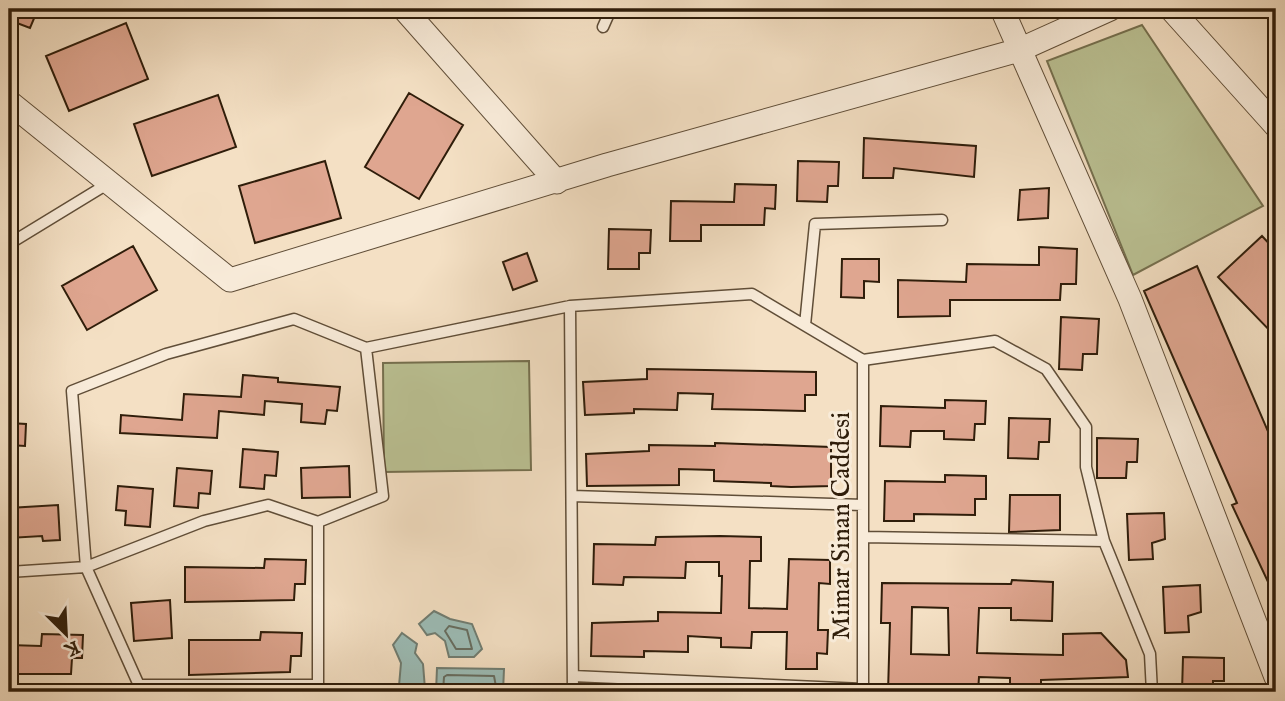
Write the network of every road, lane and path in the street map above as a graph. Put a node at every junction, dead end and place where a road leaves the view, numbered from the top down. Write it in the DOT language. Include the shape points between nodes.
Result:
graph roads {
  1 [pos="404,9"];
  2 [pos="611,9"];
  3 [pos="1002,9"];
  4 [pos="1110,9"];
  5 [pos="1171,9"];
  6 [pos="603,27"];
  7 [pos="1019,50"];
  8 [pos="9,102"];
  9 [pos="1276,127"];
  10 [pos="557,182"];
  11 [pos="110,183"];
  12 [pos="942,220"];
  13 [pos="9,244"];
  14 [pos="570,306"];
  15 [pos="805,325"];
  16 [pos="366,348"];
  17 [pos="863,360"];
  18 [pos="572,496"];
  19 [pos="863,506"];
  20 [pos="318,522"];
  21 [pos="863,537"];
  22 [pos="1104,541"];
  23 [pos="86,566"];
  24 [pos="9,572"];
  25 [pos="573,676"];
  26 [pos="1276,677"];
  27 [pos="140,689"];
  28 [pos="318,689"];
  29 [pos="863,691"];
  30 [pos="573,692"];
  31 [pos="1152,692"];
  1 -- 10 [label="street"];
  2 -- 6 [label="lane"];
  3 -- 7 [label="street"];
  4 -- 7 [label="street"];
  5 -- 9 [label="street"];
  7 -- 10 [label="street"];
  7 -- 26 [label="street" via="1130,299"];
  8 -- 11 [label="street"];
  10 -- 11 [label="street" via="230,280"];
  11 -- 13 [label="lane"];
  12 -- 15 [label="lane" via="815,224"];
  14 -- 15 [label="lane" via="752,294"];
  14 -- 16 [label="lane"];
  14 -- 18 [label="lane"];
  15 -- 17 [label="lane"];
  16 -- 20 [label="lane" via="383,496"];
  16 -- 23 [label="lane" via="294,319 166,354 72,391"];
  17 -- 19 [label="lane, Mimar Sinan Caddesi"];
  17 -- 22 [label="lane" via="996,341 1045,369 1086,427 1086,467"];
  18 -- 19 [label="lane"];
  18 -- 25 [label="lane"];
  19 -- 21 [label="lane, Mimar Sinan Caddesi"];
  20 -- 23 [label="lane" via="268,505 204,521"];
  20 -- 28 [label="lane"];
  21 -- 22 [label="lane"];
  21 -- 29 [label="lane, Mimar Sinan Caddesi"];
  22 -- 31 [label="lane" via="1150,654"];
  23 -- 24 [label="lane"];
  23 -- 27 [label="lane"];
  25 -- 29 [label="lane"];
  25 -- 30 [label="lane"];
  27 -- 28 [label="lane"];
}
